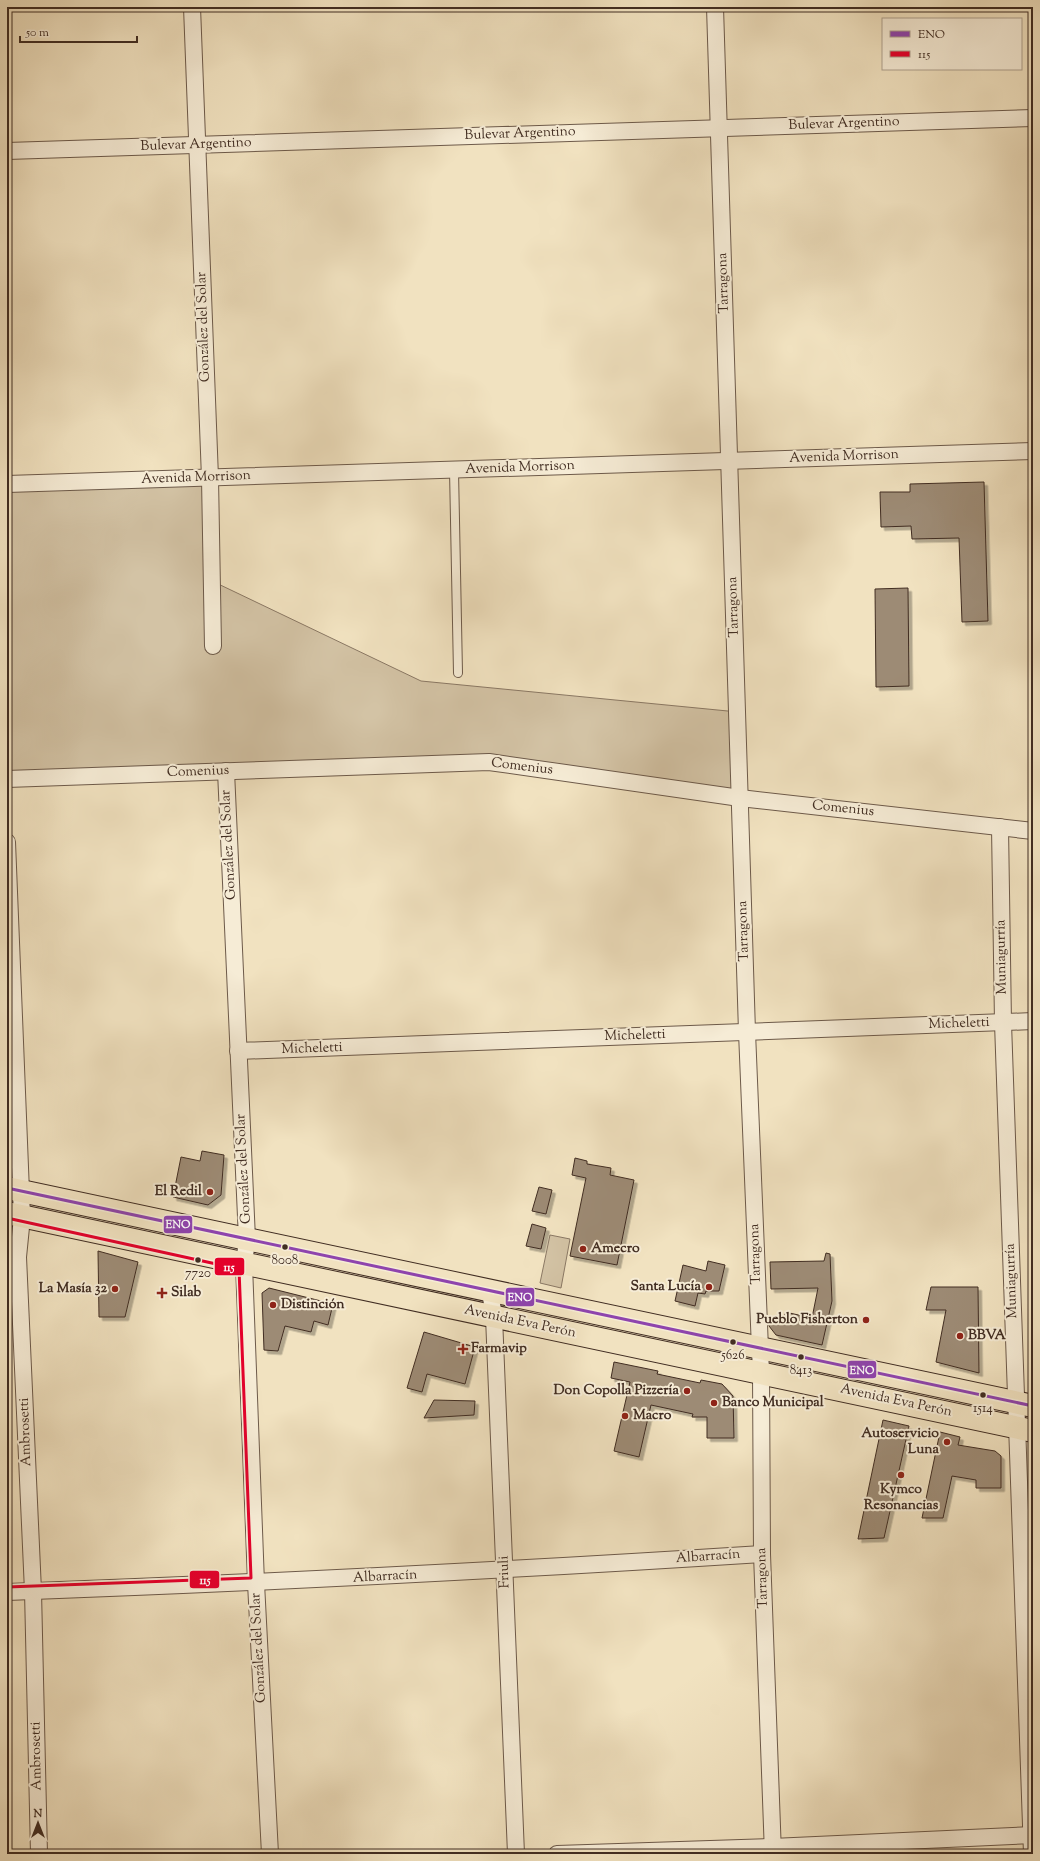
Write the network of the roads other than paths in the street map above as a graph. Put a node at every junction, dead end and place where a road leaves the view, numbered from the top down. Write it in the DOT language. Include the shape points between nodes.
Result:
graph roads {
  1 [pos="192,7"];
  2 [pos="715,7"];
  3 [pos="1033,118"];
  4 [pos="719,128"];
  5 [pos="197,145"];
  6 [pos="7,151"];
  7 [pos="1033,451"];
  8 [pos="730,461"];
  9 [pos="454,470"];
  10 [pos="210,478"];
  11 [pos="7,484"];
  12 [pos="213,646"];
  13 [pos="458,673"];
  14 [pos="226,772"];
  15 [pos="7,779"];
  16 [pos="740,798"];
  17 [pos="1000,827"];
  18 [pos="1033,831"];
  19 [pos="7,842"];
  20 [pos="1033,1021"];
  21 [pos="1003,1023"];
  22 [pos="747,1032"];
  23 [pos="238,1051"];
  24 [pos="14,1189"];
  25 [pos="15,1215"];
  26 [pos="247,1239"];
  27 [pos="244,1265"];
  28 [pos="490,1291"];
  29 [pos="494,1317"];
  30 [pos="760,1349"];
  31 [pos="761,1373"];
  32 [pos="1024,1404"];
  33 [pos="1025,1429"];
  34 [pos="762,1554"];
  35 [pos="505,1570"];
  36 [pos="256,1583"];
  37 [pos="33,1591"];
  38 [pos="7,1592"];
  39 [pos="1032,1835"];
  40 [pos="772,1851"];
  41 [pos="39,1854"];
  42 [pos="270,1854"];
  43 [pos="516,1854"];
  44 [pos="557,1854"];
  45 [pos="1032,1854"];
  1 -- 5 [label="street, González del Solar"];
  2 -- 4 [label="street, Tarragona"];
  3 -- 4 [label="street, Bulevar Argentino"];
  4 -- 5 [label="street, Bulevar Argentino"];
  4 -- 8 [label="street, Tarragona"];
  5 -- 6 [label="street, Bulevar Argentino"];
  5 -- 10 [label="street, González del Solar"];
  7 -- 8 [label="street, Avenida Morrison"];
  8 -- 9 [label="street, Avenida Morrison"];
  8 -- 16 [label="street, Tarragona"];
  9 -- 10 [label="street, Avenida Morrison"];
  9 -- 13 [label="lane"];
  10 -- 11 [label="street, Avenida Morrison"];
  10 -- 12 [label="street, González del Solar"];
  14 -- 15 [label="street, Comenius"];
  14 -- 16 [label="street, Comenius" via="489,762"];
  14 -- 23 [label="street, González del Solar"];
  16 -- 17 [label="street, Comenius"];
  16 -- 22 [label="street, Tarragona"];
  17 -- 18 [label="street, Comenius"];
  17 -- 21 [label="street, Muniagurría"];
  19 -- 24 [label="street, Ambrosetti"];
  20 -- 21 [label="street, Micheletti"];
  21 -- 22 [label="street, Micheletti"];
  21 -- 32 [label="street, Muniagurría"];
  22 -- 23 [label="street, Micheletti"];
  22 -- 30 [label="street, Tarragona"];
  23 -- 26 [label="street, González del Solar"];
  24 -- 25 [label="street, Ambrosetti"];
  24 -- 26 [label="main road, Avenida Eva Perón"];
  25 -- 27 [label="main road, Avenida Eva Perón"];
  25 -- 37 [label="street, Ambrosetti"];
  26 -- 27 [label="street, González del Solar"];
  26 -- 28 [label="main road, Avenida Eva Perón"];
  27 -- 29 [label="main road, Avenida Eva Perón"];
  27 -- 36 [label="street, González del Solar"];
  28 -- 29 [label="street, Friuli"];
  28 -- 30 [label="main road, Avenida Eva Perón"];
  29 -- 31 [label="main road, Avenida Eva Perón"];
  29 -- 35 [label="street, Friuli"];
  30 -- 31 [label="street, Tarragona"];
  30 -- 32 [label="main road, Avenida Eva Perón"];
  31 -- 33 [label="main road, Avenida Eva Perón"];
  31 -- 34 [label="street, Tarragona"];
  32 -- 33 [label="street, Muniagurría"];
  33 -- 39 [label="street, Muniagurría"];
  34 -- 35 [label="street, Albarracín"];
  34 -- 40 [label="street, Tarragona"];
  35 -- 36 [label="street, Albarracín"];
  35 -- 43 [label="street, Friuli"];
  36 -- 37 [label="street, Albarracín"];
  36 -- 42 [label="street, González del Solar"];
  37 -- 38 [label="street, Albarracín"];
  37 -- 41 [label="street, Ambrosetti"];
  39 -- 40 [label="street"];
  39 -- 45 [label="street, Muniagurría"];
  40 -- 44 [label="street"];
}
